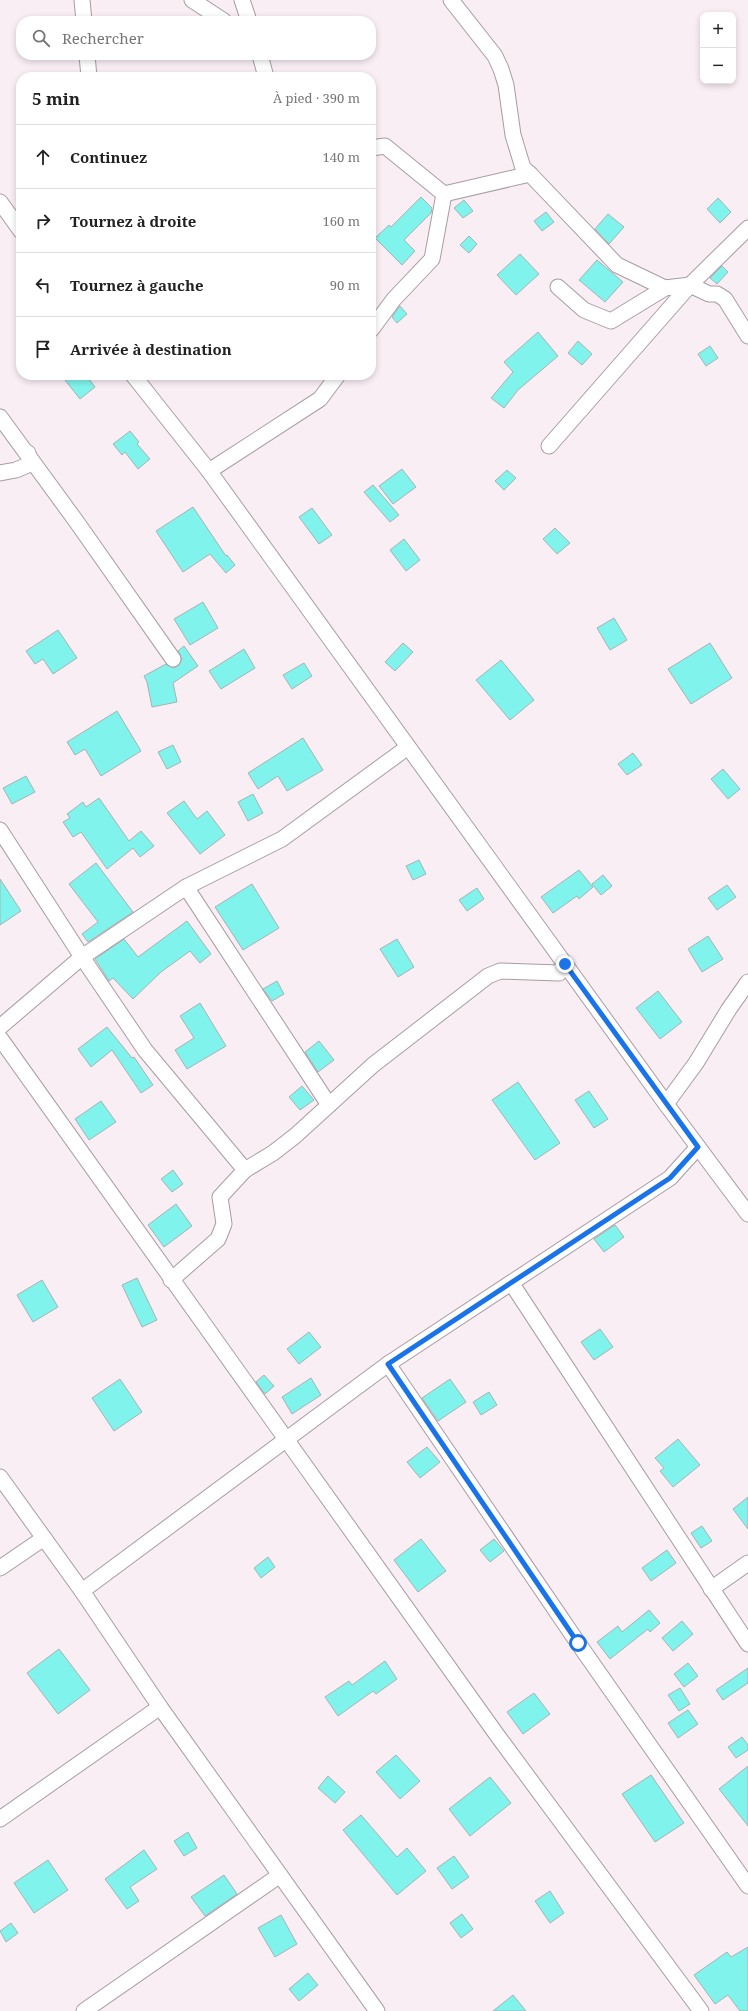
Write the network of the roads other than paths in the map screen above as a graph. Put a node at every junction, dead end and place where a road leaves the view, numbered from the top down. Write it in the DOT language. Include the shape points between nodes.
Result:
graph roads {
  1 [pos="82,0"];
  2 [pos="192,0"];
  3 [pos="242,0"];
  4 [pos="451,0"];
  5 [pos="84,16"];
  6 [pos="216,16"];
  7 [pos="247,16"];
  8 [pos="87,60"];
  9 [pos="261,60"];
  10 [pos="89,72"];
  11 [pos="265,72"];
  12 [pos="376,147"];
  13 [pos="530,174"];
  14 [pos="444,194"];
  15 [pos="0,202"];
  16 [pos="16,224"];
  17 [pos="748,228"];
  18 [pos="690,285"];
  19 [pos="558,287"];
  20 [pos="665,288"];
  21 [pos="376,323"];
  22 [pos="748,336"];
  23 [pos="137,380"];
  24 [pos="334,380"];
  25 [pos="0,417"];
  26 [pos="549,446"];
  27 [pos="28,453"];
  28 [pos="209,471"];
  29 [pos="0,473"];
  30 [pos="172,659"];
  31 [pos="408,747"];
  32 [pos="0,830"];
  33 [pos="186,887"];
  34 [pos="82,957"];
  35 [pos="565,964"];
  36 [pos="748,982"];
  37 [pos="0,1027"];
  38 [pos="0,1038"];
  39 [pos="666,1104"];
  40 [pos="329,1106"];
  41 [pos="698,1147"];
  42 [pos="245,1170"];
  43 [pos="748,1214"];
  44 [pos="171,1280"];
  45 [pos="512,1284"];
  46 [pos="388,1364"];
  47 [pos="285,1440"];
  48 [pos="0,1477"];
  49 [pos="44,1538"];
  50 [pos="748,1563"];
  51 [pos="0,1568"];
  52 [pos="711,1590"];
  53 [pos="82,1591"];
  54 [pos="748,1644"];
  55 [pos="160,1707"];
  56 [pos="0,1819"];
  57 [pos="280,1875"];
  58 [pos="748,1886"];
  59 [pos="84,2011"];
  60 [pos="377,2011"];
  61 [pos="701,2011"];
  1 -- 5 [label="street"];
  2 -- 6 [label="street"];
  3 -- 7 [label="street"];
  4 -- 13 [label="street" via="495,56 502,69 515,142 522,168"];
  8 -- 10 [label="street"];
  9 -- 11 [label="street"];
  12 -- 14 [label="street" via="385,146"];
  13 -- 14 [label="street"];
  13 -- 20 [label="street" via="616,265"];
  14 -- 21 [label="street" via="432,259 394,299"];
  15 -- 16 [label="street"];
  17 -- 18 [label="street"];
  18 -- 20 [label="street"];
  18 -- 22 [label="street" via="724,299"];
  18 -- 26 [label="street"];
  19 -- 20 [label="street" via="584,310 611,321"];
  23 -- 28 [label="street"];
  24 -- 28 [label="street" via="320,399"];
  25 -- 27 [label="street"];
  27 -- 29 [label="street" via="30,464"];
  27 -- 30 [label="street"];
  28 -- 31 [label="street"];
  31 -- 33 [label="street" via="282,839"];
  31 -- 35 [label="street"];
  32 -- 34 [label="street"];
  33 -- 34 [label="street"];
  33 -- 40 [label="street"];
  34 -- 37 [label="street"];
  34 -- 42 [label="street" via="145,1050"];
  35 -- 39 [label="street"];
  35 -- 40 [label="street" via="559,973 500,971 488,976 373,1065"];
  36 -- 39 [label="street" via="696,1064"];
  38 -- 44 [label="street"];
  39 -- 41 [label="street"];
  40 -- 42 [label="street" via="290,1140"];
  41 -- 43 [label="street"];
  41 -- 45 [label="street" via="670,1178"];
  42 -- 44 [label="street" via="220,1197 224,1224 218,1239"];
  44 -- 47 [label="street"];
  45 -- 46 [label="street"];
  45 -- 52 [label="street"];
  46 -- 47 [label="street"];
  46 -- 58 [label="street"];
  47 -- 53 [label="street"];
  47 -- 61 [label="street" via="497,1735"];
  48 -- 49 [label="street"];
  49 -- 51 [label="street"];
  49 -- 53 [label="street"];
  50 -- 52 [label="street"];
  52 -- 54 [label="street"];
  53 -- 55 [label="street"];
  55 -- 56 [label="street"];
  55 -- 57 [label="street"];
  57 -- 59 [label="street"];
  57 -- 60 [label="street"];
}
